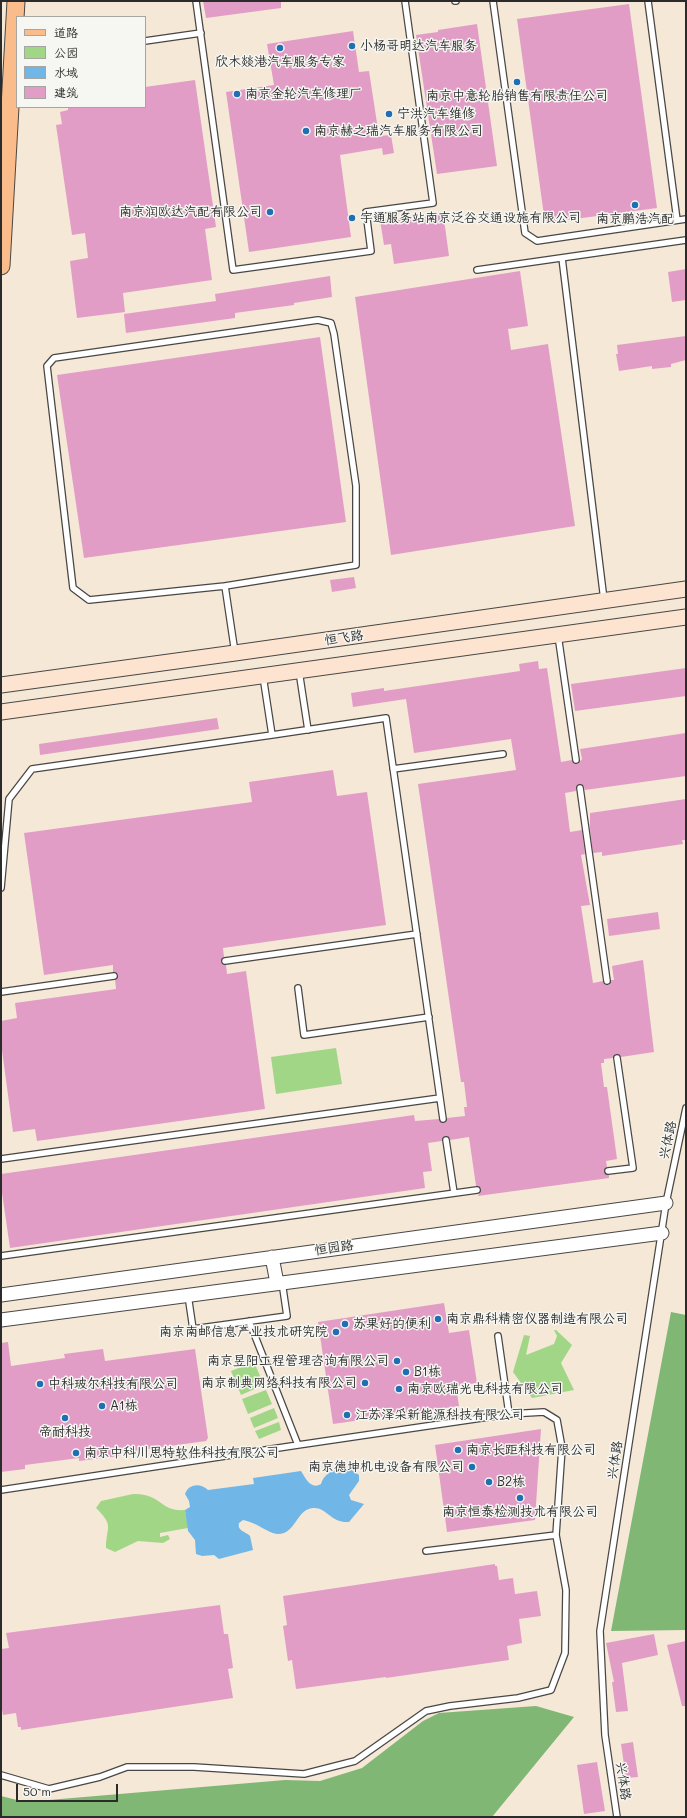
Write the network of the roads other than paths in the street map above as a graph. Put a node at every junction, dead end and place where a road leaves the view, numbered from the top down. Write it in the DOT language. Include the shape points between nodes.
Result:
graph roads {
  1 [pos="16,1"];
  2 [pos="196,1"];
  3 [pos="405,1"];
  4 [pos="493,1"];
  5 [pos="648,1"];
  6 [pos="201,33"];
  7 [pos="146,41"];
  8 [pos="686,219"];
  9 [pos="677,220"];
  10 [pos="686,240"];
  11 [pos="562,258"];
  12 [pos="1,266"];
  13 [pos="477,270"];
  14 [pos="225,586"];
  15 [pos="686,589"];
  16 [pos="604,600"];
  17 [pos="686,617"];
  18 [pos="558,635"];
  19 [pos="235,653"];
  20 [pos="300,671"];
  21 [pos="263,676"];
  22 [pos="1,685"];
  23 [pos="1,712"];
  24 [pos="308,730"];
  25 [pos="272,735"];
  26 [pos="503,754"];
  27 [pos="576,760"];
  28 [pos="393,769"];
  29 [pos="580,788"];
  30 [pos="1,888"];
  31 [pos="417,934"];
  32 [pos="225,961"];
  33 [pos="114,976"];
  34 [pos="607,981"];
  35 [pos="298,988"];
  36 [pos="1,992"];
  37 [pos="429,1017"];
  38 [pos="618,1058"];
  39 [pos="440,1098"];
  40 [pos="686,1108"];
  41 [pos="443,1119"];
  42 [pos="446,1140"];
  43 [pos="1,1159"];
  44 [pos="608,1171"];
  45 [pos="477,1190"];
  46 [pos="454,1193"];
  47 [pos="666,1203"];
  48 [pos="662,1233"];
  49 [pos="1,1256"];
  50 [pos="272,1257"];
  51 [pos="279,1282"];
  52 [pos="1,1294"];
  53 [pos="188,1295"];
  54 [pos="1,1320"];
  55 [pos="249,1321"];
  56 [pos="498,1336"];
  57 [pos="509,1414"];
  58 [pos="298,1445"];
  59 [pos="1,1490"];
  60 [pos="556,1535"];
  61 [pos="426,1551"];
  62 [pos="1,1776"];
  63 [pos="617,1817"];
  1 -- 12 [label="main road"];
  2 -- 6 [label="lane"];
  3 -- 6 [label="lane" via="433,203 366,212 371,251 233,270"];
  4 -- 9 [label="lane" via="525,233 537,241"];
  5 -- 9 [label="lane"];
  6 -- 7 [label="lane"];
  8 -- 9 [label="lane"];
  10 -- 11 [label="lane"];
  11 -- 13 [label="lane"];
  11 -- 16 [label="lane"];
  14 -- 14 [label="lane" via="90,600 73,588 47,366 54,358 318,320 331,323 356,486 356,565"];
  14 -- 19 [label="lane"];
  15 -- 16 [label="main road, 恒飞路"];
  16 -- 19 [label="main road, 恒飞路"];
  17 -- 18 [label="main road, 恒飞路"];
  18 -- 20 [label="main road, 恒飞路"];
  18 -- 27 [label="lane"];
  19 -- 22 [label="main road, 恒飞路"];
  20 -- 21 [label="main road, 恒飞路"];
  20 -- 24 [label="lane"];
  21 -- 23 [label="main road, 恒飞路"];
  21 -- 25 [label="lane"];
  24 -- 25 [label="lane"];
  24 -- 28 [label="lane" via="386,718"];
  25 -- 30 [label="lane" via="32,769 9,798"];
  26 -- 28 [label="lane"];
  28 -- 31 [label="lane"];
  29 -- 34 [label="lane"];
  31 -- 32 [label="lane"];
  31 -- 37 [label="lane"];
  33 -- 36 [label="lane"];
  35 -- 37 [label="lane" via="304,1035"];
  37 -- 39 [label="lane"];
  38 -- 44 [label="lane" via="633,1168"];
  39 -- 41 [label="lane"];
  39 -- 43 [label="lane"];
  40 -- 47 [label="lane, 兴体路"];
  42 -- 46 [label="lane"];
  45 -- 46 [label="lane"];
  46 -- 49 [label="lane"];
  47 -- 48 [label="lane, 兴体路"];
  47 -- 50 [label="street, 恒园路"];
  48 -- 51 [label="street, 恒园路"];
  48 -- 63 [label="lane, 兴体路" via="600,1631 605,1735"];
  50 -- 51 [label="street"];
  50 -- 52 [label="street, 恒园路"];
  51 -- 53 [label="street, 恒园路"];
  51 -- 55 [label="lane" via="287,1316"];
  53 -- 54 [label="street, 恒园路"];
  53 -- 55 [label="lane" via="193,1329"];
  55 -- 58 [label="lane"];
  56 -- 57 [label="lane"];
  57 -- 58 [label="lane"];
  57 -- 60 [label="lane" via="544,1412 557,1420 562,1448"];
  58 -- 59 [label="lane"];
  60 -- 61 [label="lane"];
  60 -- 62 [label="lane" via="566,1590 565,1653 551,1690 518,1698 426,1711 355,1761 304,1774 194,1767 127,1767 100,1777 49,1789"];
}
